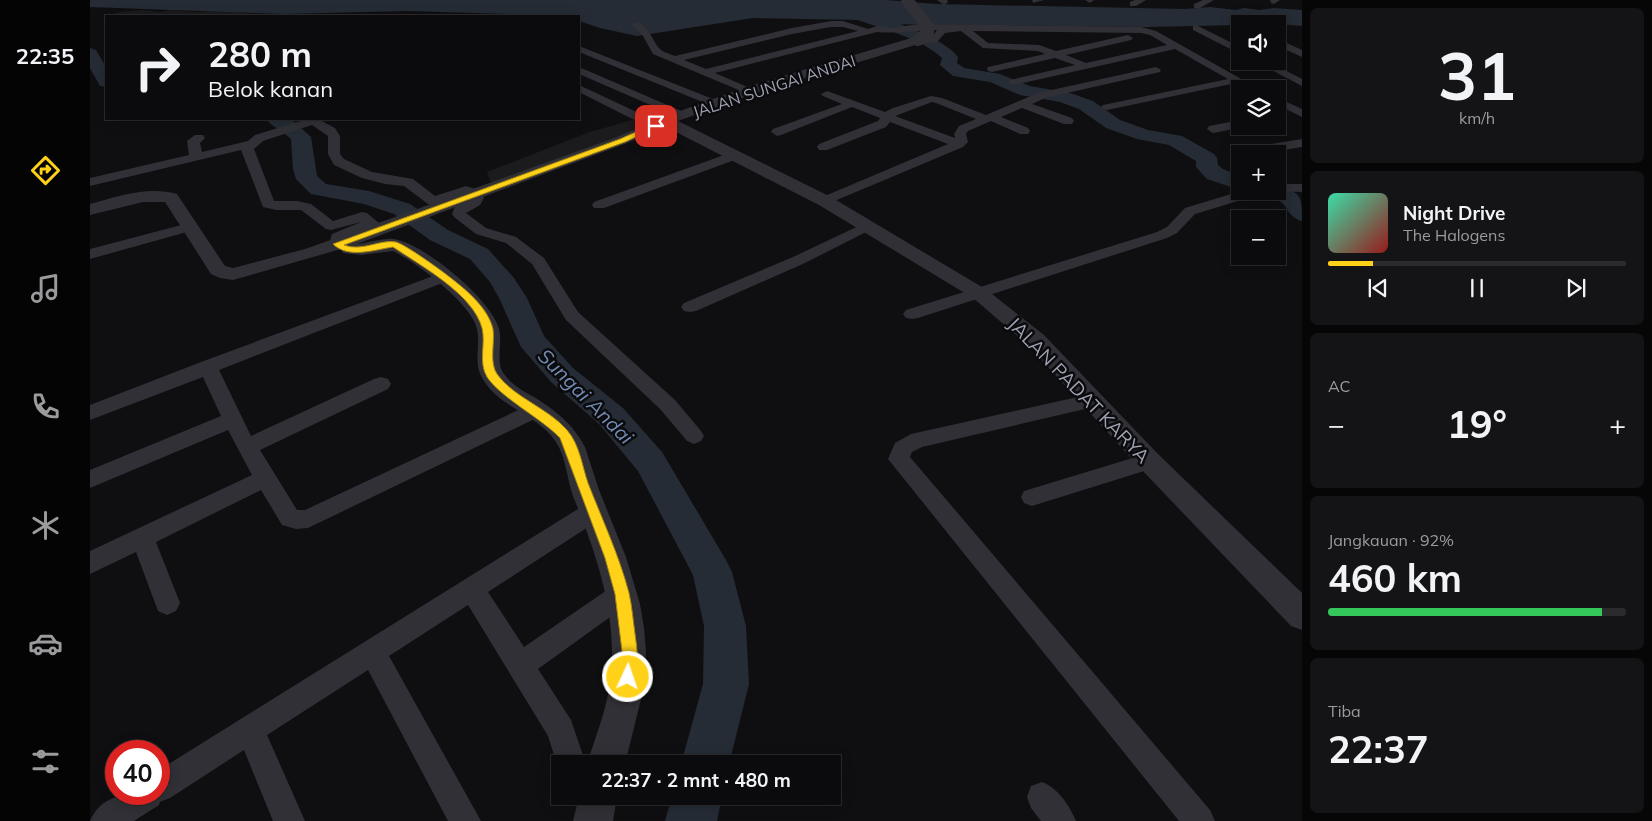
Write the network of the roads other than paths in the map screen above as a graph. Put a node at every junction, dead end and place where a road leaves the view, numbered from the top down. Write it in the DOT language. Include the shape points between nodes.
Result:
graph roads {
  1 [pos="907,0"];
  2 [pos="1142,0"];
  3 [pos="1210,0"];
  4 [pos="1133,4"];
  5 [pos="1197,6"];
  6 [pos="637,25"];
  7 [pos="951,28"];
  8 [pos="964,28"];
  9 [pos="1196,28"];
  10 [pos="866,31"];
  11 [pos="1128,38"];
  12 [pos="921,42"];
  13 [pos="1176,46"];
  14 [pos="1231,46"];
  15 [pos="1286,46"];
  16 [pos="580,49"];
  17 [pos="1057,54"];
  18 [pos="1302,54"];
  19 [pos="676,59"];
  20 [pos="1085,66"];
  21 [pos="992,69"];
  22 [pos="1156,70"];
  23 [pos="1269,70"];
  24 [pos="580,71"];
  25 [pos="707,72"];
  26 [pos="1115,79"];
  27 [pos="1237,80"];
  28 [pos="1231,81"];
  29 [pos="1014,82"];
  30 [pos="580,88"];
  31 [pos="1292,90"];
  32 [pos="748,91"];
  33 [pos="827,94"];
  34 [pos="714,103"];
  35 [pos="851,104"];
  36 [pos="1022,104"];
  37 [pos="1286,105"];
  38 [pos="1107,107"];
  39 [pos="1302,114"];
  40 [pos="888,116"];
  41 [pos="1286,117"];
  42 [pos="990,118"];
  43 [pos="668,120"];
  44 [pos="311,121"];
  45 [pos="1068,121"];
  46 [pos="1231,126"];
  47 [pos="1213,129"];
  48 [pos="1024,131"];
  49 [pos="777,132"];
  50 [pos="200,138"];
  51 [pos="251,144"];
  52 [pos="959,144"];
  53 [pos="1296,144"];
  54 [pos="823,148"];
  55 [pos="1302,153"];
  56 [pos="735,155"];
  57 [pos="196,156"];
  58 [pos="90,182"];
  59 [pos="1286,188"];
  60 [pos="1302,188"];
  61 [pos="473,195"];
  62 [pos="1231,198"];
  63 [pos="826,200"];
  64 [pos="599,205"];
  65 [pos="90,210"];
  66 [pos="867,226"];
  67 [pos="189,227"];
  68 [pos="345,242"];
  69 [pos="90,254"];
  70 [pos="444,277"];
  71 [pos="980,294"];
  72 [pos="690,307"];
  73 [pos="912,314"];
  74 [pos="208,366"];
  75 [pos="381,384"];
  76 [pos="1091,401"];
  77 [pos="536,410"];
  78 [pos="90,413"];
  79 [pos="232,420"];
  80 [pos="694,436"];
  81 [pos="247,448"];
  82 [pos="1149,462"];
  83 [pos="90,479"];
  84 [pos="264,479"];
  85 [pos="1032,496"];
  86 [pos="594,511"];
  87 [pos="143,538"];
  88 [pos="90,563"];
  89 [pos="472,588"];
  90 [pos="622,594"];
  91 [pos="167,603"];
  92 [pos="1302,615"];
  93 [pos="372,651"];
  94 [pos="521,665"];
  95 [pos="250,729"];
  96 [pos="568,755"];
  97 [pos="609,755"];
  98 [pos="170,780"];
  99 [pos="596,805"];
  100 [pos="289,821"];
  101 [pos="465,821"];
  102 [pos="593,821"];
  103 [pos="1199,821"];
  1 -- 12 [label="street, bridge" via="928,28"];
  2 -- 4 [label="street"];
  3 -- 5 [label="street"];
  6 -- 19 [label="street" via="657,52"];
  7 -- 8 [label="street"];
  7 -- 10 [label="street" via="930,26"];
  7 -- 12 [label="street"];
  8 -- 13 [label="street" via="1141,30"];
  8 -- 17 [label="street" via="986,46 1030,47"];
  9 -- 14 [label="street"];
  10 -- 19 [label="street" via="831,24"];
  10 -- 25 [label="street"];
  11 -- 17 [label="street"];
  12 -- 32 [label="street, JALAN SUNGAI ANDAI"];
  13 -- 20 [label="street"];
  13 -- 27 [label="street"];
  15 -- 18 [label="street"];
  16 -- 34 [label="street"];
  17 -- 20 [label="street"];
  17 -- 21 [label="street"];
  19 -- 25 [label="street"];
  20 -- 26 [label="street"];
  20 -- 29 [label="street"];
  22 -- 26 [label="street"];
  23 -- 31 [label="street"];
  24 -- 43 [label="street"];
  25 -- 32 [label="street"];
  26 -- 36 [label="street" via="1047,94"];
  28 -- 38 [label="street"];
  30 -- 43 [label="street"];
  32 -- 34 [label="street, JALAN SUNGAI ANDAI"];
  33 -- 35 [label="street"];
  34 -- 43 [label="street, JALAN SUNGAI ANDAI"];
  35 -- 40 [label="street"];
  35 -- 49 [label="street"];
  36 -- 42 [label="street"];
  36 -- 45 [label="street"];
  37 -- 39 [label="street"];
  39 -- 41 [label="street"];
  40 -- 42 [label="street" via="897,110 934,99"];
  40 -- 52 [label="street"];
  40 -- 54 [label="street" via="882,124"];
  42 -- 48 [label="street"];
  42 -- 52 [label="street" via="963,129"];
  43 -- 56 [label="street, JALAN PADAT KARYA"];
  43 -- 61 [label="street, JALAN SUNGAI ANDAI"];
  44 -- 51 [label="street" via="259,138"];
  44 -- 61 [label="street" via="331,131 336,160 342,164 385,180 408,182 433,201 466,190"];
  46 -- 47 [label="street"];
  50 -- 57 [label="street" via="193,141"];
  51 -- 57 [label="street"];
  51 -- 68 [label="street" via="247,148 268,204 304,206 331,226 362,216 372,223 337,237"];
  52 -- 63 [label="street"];
  53 -- 55 [label="street"];
  56 -- 63 [label="street, JALAN PADAT KARYA"];
  56 -- 64 [label="street"];
  57 -- 58 [label="street"];
  59 -- 60 [label="street"];
  61 -- 68 [label="street, JALAN SUNGAI ANDAI"];
  61 -- 80 [label="street" via="476,202 460,209 459,214 481,230 511,240 538,261 572,316 661,398"];
  62 -- 71 [label="street" via="1190,211 1172,230 1162,235"];
  63 -- 66 [label="street, JALAN PADAT KARYA"];
  65 -- 67 [label="street, JALAN SUNGAI ANDAI" via="149,196 166,196 171,198"];
  66 -- 71 [label="street, JALAN PADAT KARYA"];
  66 -- 72 [label="street"];
  67 -- 68 [label="street, JALAN SUNGAI ANDAI" via="218,270 227,274"];
  67 -- 69 [label="street"];
  68 -- 70 [label="street" via="343,248 355,250 395,245"];
  70 -- 74 [label="street"];
  70 -- 77 [label="street" via="479,311 488,329 488,366 492,375"];
  71 -- 73 [label="street"];
  71 -- 76 [label="street, JALAN PADAT KARYA" via="1036,340"];
  74 -- 78 [label="street"];
  74 -- 79 [label="street"];
  75 -- 81 [label="street"];
  76 -- 82 [label="street, JALAN PADAT KARYA"];
  76 -- 103 [label="street" via="918,440 899,450 899,459"];
  77 -- 84 [label="street" via="301,520 290,518"];
  77 -- 86 [label="street" via="564,435 571,446"];
  79 -- 81 [label="street"];
  79 -- 83 [label="street"];
  81 -- 84 [label="street"];
  82 -- 85 [label="street"];
  82 -- 92 [label="street, JALAN PADAT KARYA"];
  84 -- 87 [label="street"];
  86 -- 89 [label="street"];
  86 -- 90 [label="street"];
  87 -- 88 [label="street"];
  87 -- 91 [label="street"];
  89 -- 93 [label="street"];
  89 -- 94 [label="street"];
  90 -- 94 [label="street"];
  90 -- 97 [label="street" via="630,651 628,677"];
  93 -- 95 [label="street"];
  93 -- 101 [label="street"];
  94 -- 96 [label="street" via="561,730"];
  95 -- 98 [label="street"];
  95 -- 100 [label="street"];
  99 -- 102 [label="street"];
}
